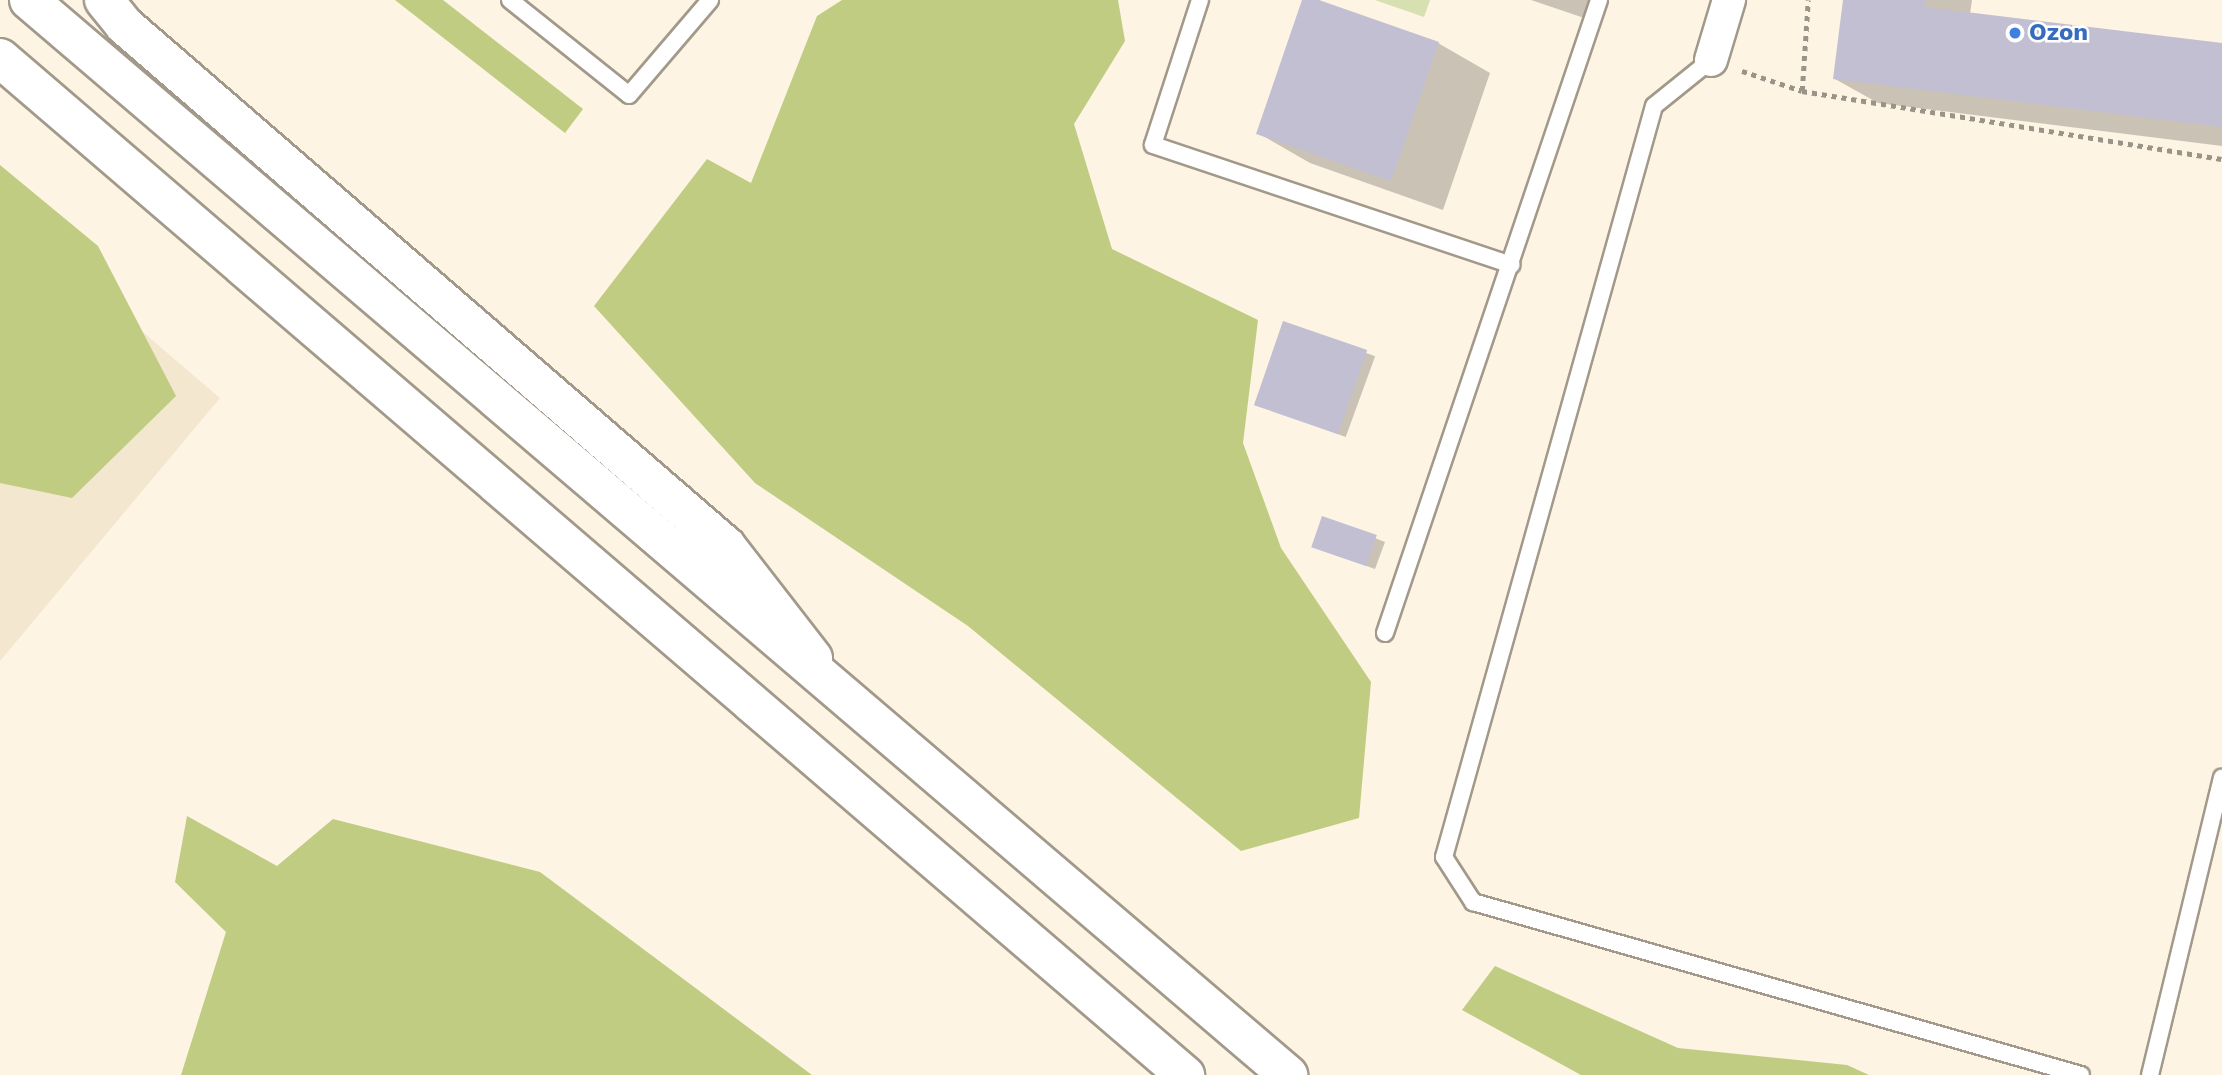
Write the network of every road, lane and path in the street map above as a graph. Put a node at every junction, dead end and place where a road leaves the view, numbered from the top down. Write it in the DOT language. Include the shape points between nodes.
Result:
graph roads {
  1 [pos="29,0"];
  2 [pos="104,0"];
  3 [pos="510,0"];
  4 [pos="710,0"];
  5 [pos="1200,0"];
  6 [pos="1599,0"];
  7 [pos="1730,0"];
  8 [pos="1808,0"];
  9 [pos="0,58"];
  10 [pos="1710,60"];
  11 [pos="1802,91"];
  12 [pos="2222,159"];
  13 [pos="1511,265"];
  14 [pos="1385,634"];
  15 [pos="840,693"];
  16 [pos="2222,778"];
  17 [pos="1185,1075"];
  18 [pos="1287,1075"];
  19 [pos="2081,1075"];
  20 [pos="2150,1075"];
  1 -- 15 [label="main road"];
  2 -- 15 [label="main road" via="124,25 726,546"];
  3 -- 4 [label="lane" via="629,95"];
  5 -- 13 [label="lane" via="1153,145"];
  6 -- 13 [label="lane"];
  7 -- 10 [label="street"];
  8 -- 11 [label="path"];
  9 -- 17 [label="main road"];
  10 -- 11 [label="path"];
  10 -- 19 [label="lane" via="1654,106 1444,858 1473,902"];
  11 -- 12 [label="path"];
  13 -- 14 [label="lane"];
  15 -- 18 [label="main road"];
  16 -- 20 [label="lane"];
}
